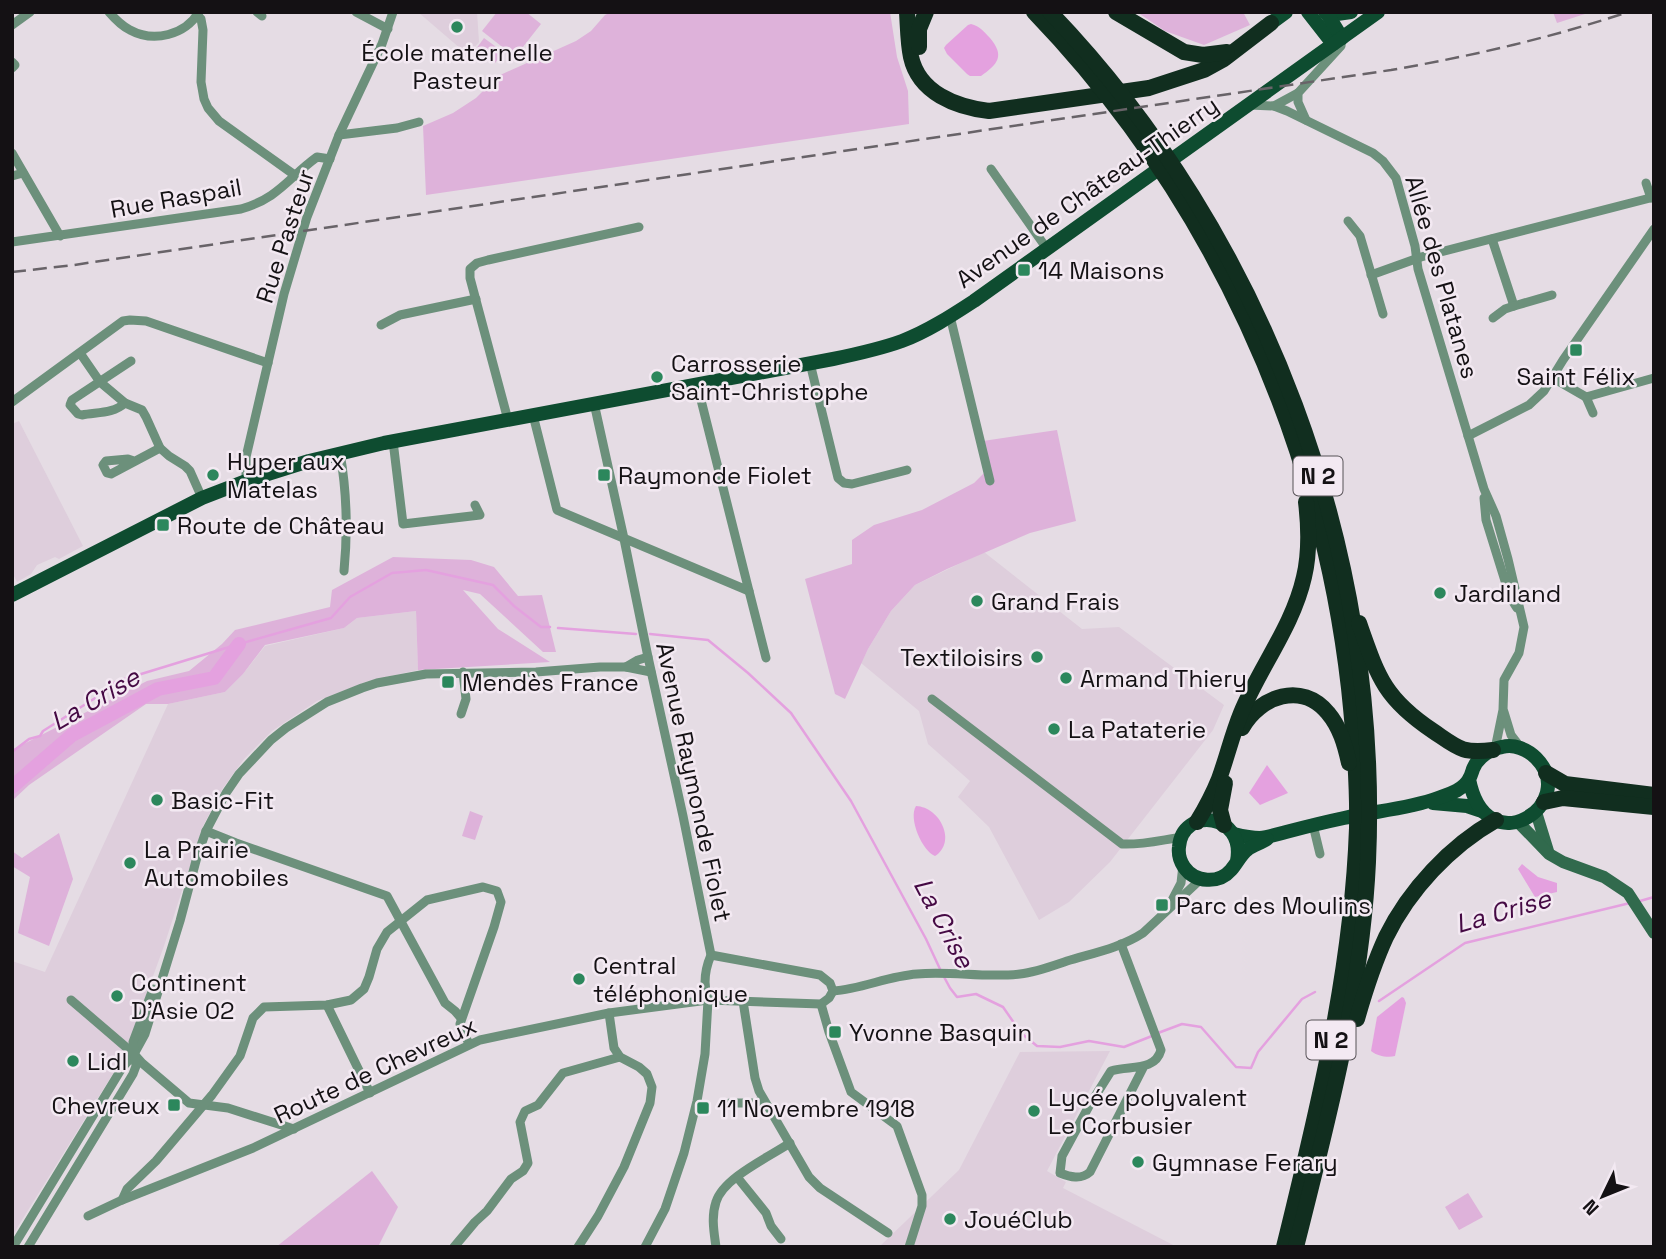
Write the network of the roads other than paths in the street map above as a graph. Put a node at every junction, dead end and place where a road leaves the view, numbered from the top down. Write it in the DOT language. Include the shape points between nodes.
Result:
graph roads {
  1 [pos="30,12"];
  2 [pos="108,12"];
  3 [pos="356,12"];
  4 [pos="393,12"];
  5 [pos="907,12"];
  6 [pos="926,12"];
  7 [pos="1028,12"];
  8 [pos="1034,12"];
  9 [pos="1050,12"];
  10 [pos="1116,12"];
  11 [pos="1286,12"];
  12 [pos="1308,12"];
  13 [pos="1326,12"];
  14 [pos="1351,12"];
  15 [pos="1378,12"];
  16 [pos="198,14"];
  17 [pos="1269,21"];
  18 [pos="12,25"];
  19 [pos="388,29"];
  20 [pos="1053,32"];
  21 [pos="1338,41"];
  22 [pos="1234,49"];
  23 [pos="12,62"];
  24 [pos="12,68"];
  25 [pos="1104,82"];
  26 [pos="1301,90"];
  27 [pos="1266,92"];
  28 [pos="1249,105"];
  29 [pos="1274,106"];
  30 [pos="1307,121"];
  31 [pos="419,122"];
  32 [pos="339,135"];
  33 [pos="12,153"];
  34 [pos="330,159"];
  35 [pos="991,169"];
  36 [pos="23,173"];
  37 [pos="12,176"];
  38 [pos="296,176"];
  39 [pos="1175,181"];
  40 [pos="1646,183"];
  41 [pos="1653,198"];
  42 [pos="1348,221"];
  43 [pos="639,227"];
  44 [pos="1654,229"];
  45 [pos="60,236"];
  46 [pos="1492,239"];
  47 [pos="12,242"];
  48 [pos="1047,249"];
  49 [pos="1418,258"];
  50 [pos="1371,275"];
  51 [pos="1552,295"];
  52 [pos="476,299"];
  53 [pos="1514,306"];
  54 [pos="1382,314"];
  55 [pos="950,316"];
  56 [pos="1493,318"];
  57 [pos="381,325"];
  58 [pos="80,353"];
  59 [pos="131,361"];
  60 [pos="268,363"];
  61 [pos="810,363"];
  62 [pos="1553,377"];
  63 [pos="1654,379"];
  64 [pos="100,382"];
  65 [pos="697,384"];
  66 [pos="1586,397"];
  67 [pos="12,402"];
  68 [pos="125,403"];
  69 [pos="594,404"];
  70 [pos="1593,413"];
  71 [pos="533,415"];
  72 [pos="508,420"];
  73 [pos="1468,436"];
  74 [pos="393,442"];
  75 [pos="160,448"];
  76 [pos="341,453"];
  77 [pos="1300,455"];
  78 [pos="134,461"];
  79 [pos="907,470"];
  80 [pos="246,481"];
  81 [pos="990,481"];
  82 [pos="202,498"];
  83 [pos="475,505"];
  84 [pos="624,538"];
  85 [pos="344,571"];
  86 [pos="1345,580"];
  87 [pos="749,591"];
  88 [pos="12,595"];
  89 [pos="648,657"];
  90 [pos="766,658"];
  91 [pos="626,667"];
  92 [pos="463,672"];
  93 [pos="651,672"];
  94 [pos="932,699"];
  95 [pos="1503,710"];
  96 [pos="461,714"];
  97 [pos="1521,748"];
  98 [pos="1494,749"];
  99 [pos="1546,774"];
  100 [pos="1469,779"];
  101 [pos="1654,795"];
  102 [pos="1425,803"];
  103 [pos="1363,804"];
  104 [pos="1540,807"];
  105 [pos="1654,807"];
  106 [pos="1482,811"];
  107 [pos="1496,820"];
  108 [pos="1197,822"];
  109 [pos="1518,822"];
  110 [pos="1313,825"];
  111 [pos="1229,829"];
  112 [pos="1363,830"];
  113 [pos="206,831"];
  114 [pos="1277,834"];
  115 [pos="1180,843"];
  116 [pos="1320,854"];
  117 [pos="1549,854"];
  118 [pos="1237,861"];
  119 [pos="1183,865"];
  120 [pos="1200,879"];
  121 [pos="1168,908"];
  122 [pos="400,920"];
  123 [pos="1654,933"];
  124 [pos="1121,944"];
  125 [pos="170,948"];
  126 [pos="711,955"];
  127 [pos="833,991"];
  128 [pos="71,1000"];
  129 [pos="708,1000"];
  130 [pos="743,1001"];
  131 [pos="821,1004"];
  132 [pos="327,1005"];
  133 [pos="609,1013"];
  134 [pos="141,1018"];
  135 [pos="461,1018"];
  136 [pos="117,1040"];
  137 [pos="469,1044"];
  138 [pos="134,1054"];
  139 [pos="620,1057"];
  140 [pos="1144,1066"];
  141 [pos="152,1072"];
  142 [pos="127,1086"];
  143 [pos="370,1093"];
  144 [pos="763,1100"];
  145 [pos="730,1103"];
  146 [pos="202,1106"];
  147 [pos="1326,1125"];
  148 [pos="294,1129"];
  149 [pos="790,1143"];
  150 [pos="737,1177"];
  151 [pos="122,1200"];
  152 [pos="88,1216"];
  153 [pos="23,1231"];
  154 [pos="888,1233"];
  155 [pos="12,1237"];
  156 [pos="781,1239"];
  157 [pos="13,1247"];
  158 [pos="27,1247"];
  159 [pos="454,1247"];
  160 [pos="578,1247"];
  161 [pos="645,1247"];
  162 [pos="716,1247"];
  163 [pos="909,1247"];
  164 [pos="1284,1247"];
  165 [pos="1296,1247"];
  1 -- 18 [label="street"];
  2 -- 16 [label="street" via="133,32 157,37 180,31"];
  3 -- 19 [label="street"];
  4 -- 19 [label="street, Rue Pasteur"];
  5 -- 22 [label="highway" via="911,56 923,81 953,103 989,111 1149,88 1205,70"];
  6 -- 22 [label="highway" via="918,36 925,68 944,89 984,104 1150,83 1186,73"];
  7 -- 20 [label="highway"];
  8 -- 20 [label="highway, N 2"];
  9 -- 25 [label="highway, N 2"];
  10 -- 22 [label="highway" via="1184,52 1203,55"];
  11 -- 17 [label="main road"];
  12 -- 21 [label="main road"];
  13 -- 14 [label="main road"];
  13 -- 21 [label="main road"];
  15 -- 21 [label="main road, Avenue de Château-Thierry"];
  16 -- 38 [label="street" via="203,30 201,82 208,108 219,121"];
  17 -- 22 [label="highway"];
  19 -- 32 [label="street, Rue Pasteur"];
  20 -- 25 [label="highway, N 2"];
  21 -- 26 [label="street" via="1341,46"];
  21 -- 27 [label="main road, Avenue de Château-Thierry"];
  23 -- 24 [label="street"];
  25 -- 39 [label="highway, N 2"];
  26 -- 29 [label="street"];
  26 -- 30 [label="street" via="1301,110"];
  27 -- 28 [label="main road, Avenue de Château-Thierry"];
  27 -- 29 [label="street"];
  28 -- 29 [label="street"];
  28 -- 48 [label="main road, Avenue de Château-Thierry"];
  29 -- 30 [label="street, Allée des Platanes"];
  30 -- 49 [label="street, Allée des Platanes" via="1373,153 1390,169"];
  31 -- 32 [label="street"];
  32 -- 34 [label="street, Rue Pasteur"];
  33 -- 36 [label="street"];
  34 -- 38 [label="street, Rue Raspail" via="317,157"];
  34 -- 60 [label="street, Rue Pasteur" via="299,242"];
  35 -- 48 [label="street"];
  36 -- 37 [label="street"];
  36 -- 45 [label="street"];
  38 -- 45 [label="street, Rue Raspail" via="268,198 242,208"];
  39 -- 77 [label="highway, N 2" via="1241,311"];
  39 -- 86 [label="highway, N 2" via="1229,260 1282,371 1319,477"];
  40 -- 41 [label="street"];
  41 -- 46 [label="street"];
  42 -- 50 [label="street" via="1360,236"];
  43 -- 52 [label="street" via="477,263 469,272"];
  44 -- 62 [label="street"];
  45 -- 47 [label="street, Rue Raspail"];
  46 -- 49 [label="street"];
  46 -- 53 [label="street"];
  48 -- 55 [label="main road, Avenue de Château-Thierry"];
  49 -- 50 [label="street"];
  49 -- 73 [label="street, Allée des Platanes"];
  50 -- 54 [label="street"];
  51 -- 53 [label="street"];
  52 -- 57 [label="street" via="400,315"];
  52 -- 72 [label="street"];
  53 -- 56 [label="street"];
  55 -- 61 [label="main road, Avenue de Château-Thierry" via="905,340"];
  55 -- 81 [label="street, Avenue de Château-Thierry"];
  58 -- 60 [label="street" via="130,320 146,321"];
  58 -- 64 [label="street"];
  58 -- 67 [label="street"];
  59 -- 64 [label="street"];
  60 -- 80 [label="street, Rue Pasteur" via="246,457"];
  61 -- 65 [label="main road, Avenue de Château-Thierry"];
  61 -- 79 [label="street" via="838,478 852,484"];
  62 -- 66 [label="street"];
  62 -- 73 [label="street" via="1529,405"];
  63 -- 66 [label="street"];
  64 -- 68 [label="street"];
  64 -- 68 [label="street" via="72,400 70,405 78,414 113,411"];
  65 -- 69 [label="main road, Avenue de Château-Thierry"];
  65 -- 87 [label="street"];
  66 -- 70 [label="street"];
  68 -- 75 [label="street" via="142,410"];
  69 -- 71 [label="main road, Avenue de Château-Thierry"];
  69 -- 84 [label="street, Avenue Raymonde Fiolet"];
  71 -- 72 [label="main road, Avenue de Château-Thierry"];
  71 -- 84 [label="street" via="557,510"];
  72 -- 74 [label="main road, Avenue de Château-Thierry"];
  73 -- 95 [label="street, Allée des Platanes" via="1484,489 1486,520 1524,627 1519,653 1504,680"];
  74 -- 76 [label="main road, Avenue de Château-Thierry"];
  74 -- 83 [label="street" via="403,524 480,516"];
  75 -- 78 [label="street"];
  75 -- 82 [label="street" via="190,471"];
  76 -- 80 [label="main road, Avenue de Château-Thierry"];
  76 -- 85 [label="street" via="347,502"];
  77 -- 103 [label="highway, N 2" via="1339,614"];
  77 -- 108 [label="highway" via="1308,518 1301,588 1246,702 1216,786"];
  80 -- 82 [label="main road, Avenue de Château-Thierry"];
  82 -- 88 [label="main road, Avenue de Château-Thierry"];
  84 -- 87 [label="street"];
  84 -- 89 [label="street, Avenue Raymonde Fiolet"];
  86 -- 98 [label="highway" via="1377,670 1397,702 1460,749"];
  86 -- 103 [label="highway, N 2" via="1367,745"];
  87 -- 90 [label="street"];
  89 -- 91 [label="street"];
  89 -- 93 [label="street, Avenue Raymonde Fiolet"];
  91 -- 92 [label="street"];
  91 -- 93 [label="street"];
  92 -- 96 [label="street" via="466,699"];
  92 -- 113 [label="street" via="377,683 316,707 286,727 248,763"];
  93 -- 126 [label="street, Avenue Raymonde Fiolet"];
  94 -- 115 [label="street" via="1113,839 1134,845"];
  95 -- 97 [label="street, Allée des Platanes"];
  95 -- 98 [label="street, Allée des Platanes"];
  97 -- 98 [label="main road"];
  97 -- 99 [label="main road" via="1541,762"];
  98 -- 100 [label="main road" via="1483,755"];
  99 -- 101 [label="highway" via="1565,783"];
  99 -- 104 [label="main road" via="1548,783"];
  100 -- 102 [label="main road"];
  100 -- 106 [label="main road"];
  102 -- 106 [label="main road"];
  102 -- 110 [label="main road"];
  103 -- 111 [label="highway" via="1330,715 1311,700 1281,696 1256,709 1241,730 1220,810"];
  103 -- 112 [label="highway, N 2"];
  104 -- 105 [label="highway" via="1563,798"];
  104 -- 109 [label="main road"];
  104 -- 117 [label="street"];
  106 -- 107 [label="main road"];
  107 -- 109 [label="main road"];
  107 -- 147 [label="highway" via="1432,872 1392,926 1363,997"];
  108 -- 111 [label="main road" via="1216,821"];
  108 -- 115 [label="main road"];
  109 -- 117 [label="street"];
  110 -- 114 [label="main road"];
  110 -- 116 [label="street"];
  111 -- 114 [label="main road" via="1261,838"];
  111 -- 118 [label="main road" via="1238,842"];
  112 -- 147 [label="highway, N 2" via="1365,893 1353,993"];
  112 -- 164 [label="highway, N 2" via="1340,990"];
  113 -- 122 [label="street" via="387,896"];
  113 -- 125 [label="street"];
  114 -- 118 [label="main road" via="1248,849"];
  115 -- 119 [label="main road"];
  117 -- 123 [label="street" via="1604,877 1628,893"];
  118 -- 120 [label="main road" via="1218,878"];
  119 -- 120 [label="main road"];
  119 -- 121 [label="street" via="1181,883"];
  120 -- 121 [label="street"];
  121 -- 124 [label="street" via="1143,933"];
  122 -- 132 [label="street" via="381,942 364,989 351,1000"];
  122 -- 135 [label="street" via="445,1003"];
  122 -- 135 [label="street" via="427,900 483,887 497,891 501,902 494,927"];
  124 -- 127 [label="street" via="1022,974 915,974"];
  124 -- 140 [label="street" via="1161,1050 1155,1062"];
  125 -- 134 [label="street"];
  125 -- 138 [label="street" via="145,1034"];
  126 -- 127 [label="street" via="820,975"];
  126 -- 129 [label="street, Avenue Raymonde Fiolet" via="705,976"];
  127 -- 131 [label="street"];
  128 -- 136 [label="street"];
  129 -- 130 [label="street, Route de Chevreux"];
  129 -- 133 [label="street, Route de Chevreux"];
  129 -- 161 [label="street, Avenue Raymonde Fiolet" via="697,1101 665,1209"];
  130 -- 131 [label="street, Route de Chevreux"];
  130 -- 144 [label="street"];
  131 -- 163 [label="street" via="851,1092 897,1126 922,1195"];
  132 -- 143 [label="street"];
  132 -- 146 [label="street" via="264,1007 253,1018 240,1056"];
  133 -- 137 [label="street, Route de Chevreux"];
  133 -- 139 [label="street" via="614,1048"];
  134 -- 136 [label="street" via="131,1034"];
  134 -- 138 [label="street" via="132,1042"];
  135 -- 137 [label="street"];
  136 -- 138 [label="street"];
  137 -- 143 [label="street, Route de Chevreux"];
  138 -- 141 [label="street"];
  138 -- 142 [label="street" via="136,1066"];
  138 -- 153 [label="street"];
  139 -- 159 [label="street" via="563,1073 538,1105 525,1111 520,1122 528,1163"];
  139 -- 160 [label="street" via="647,1074 652,1087 650,1103 624,1167"];
  140 -- 140 [label="street" via="1121,1068 1107,1076 1062,1156 1060,1173 1078,1177 1090,1172"];
  141 -- 142 [label="street" via="136,1075"];
  141 -- 146 [label="street" via="183,1099"];
  142 -- 158 [label="street"];
  143 -- 148 [label="street, Route de Chevreux"];
  144 -- 145 [label="street"];
  144 -- 149 [label="street"];
  146 -- 148 [label="street" via="228,1108"];
  146 -- 151 [label="street"];
  147 -- 165 [label="highway, N 2"];
  148 -- 151 [label="street, Route de Chevreux"];
  149 -- 150 [label="street"];
  149 -- 154 [label="street" via="820,1188"];
  150 -- 156 [label="street"];
  150 -- 162 [label="street" via="716,1200"];
  151 -- 152 [label="street, Route de Chevreux"];
  153 -- 155 [label="street"];
  153 -- 157 [label="street"];
}
